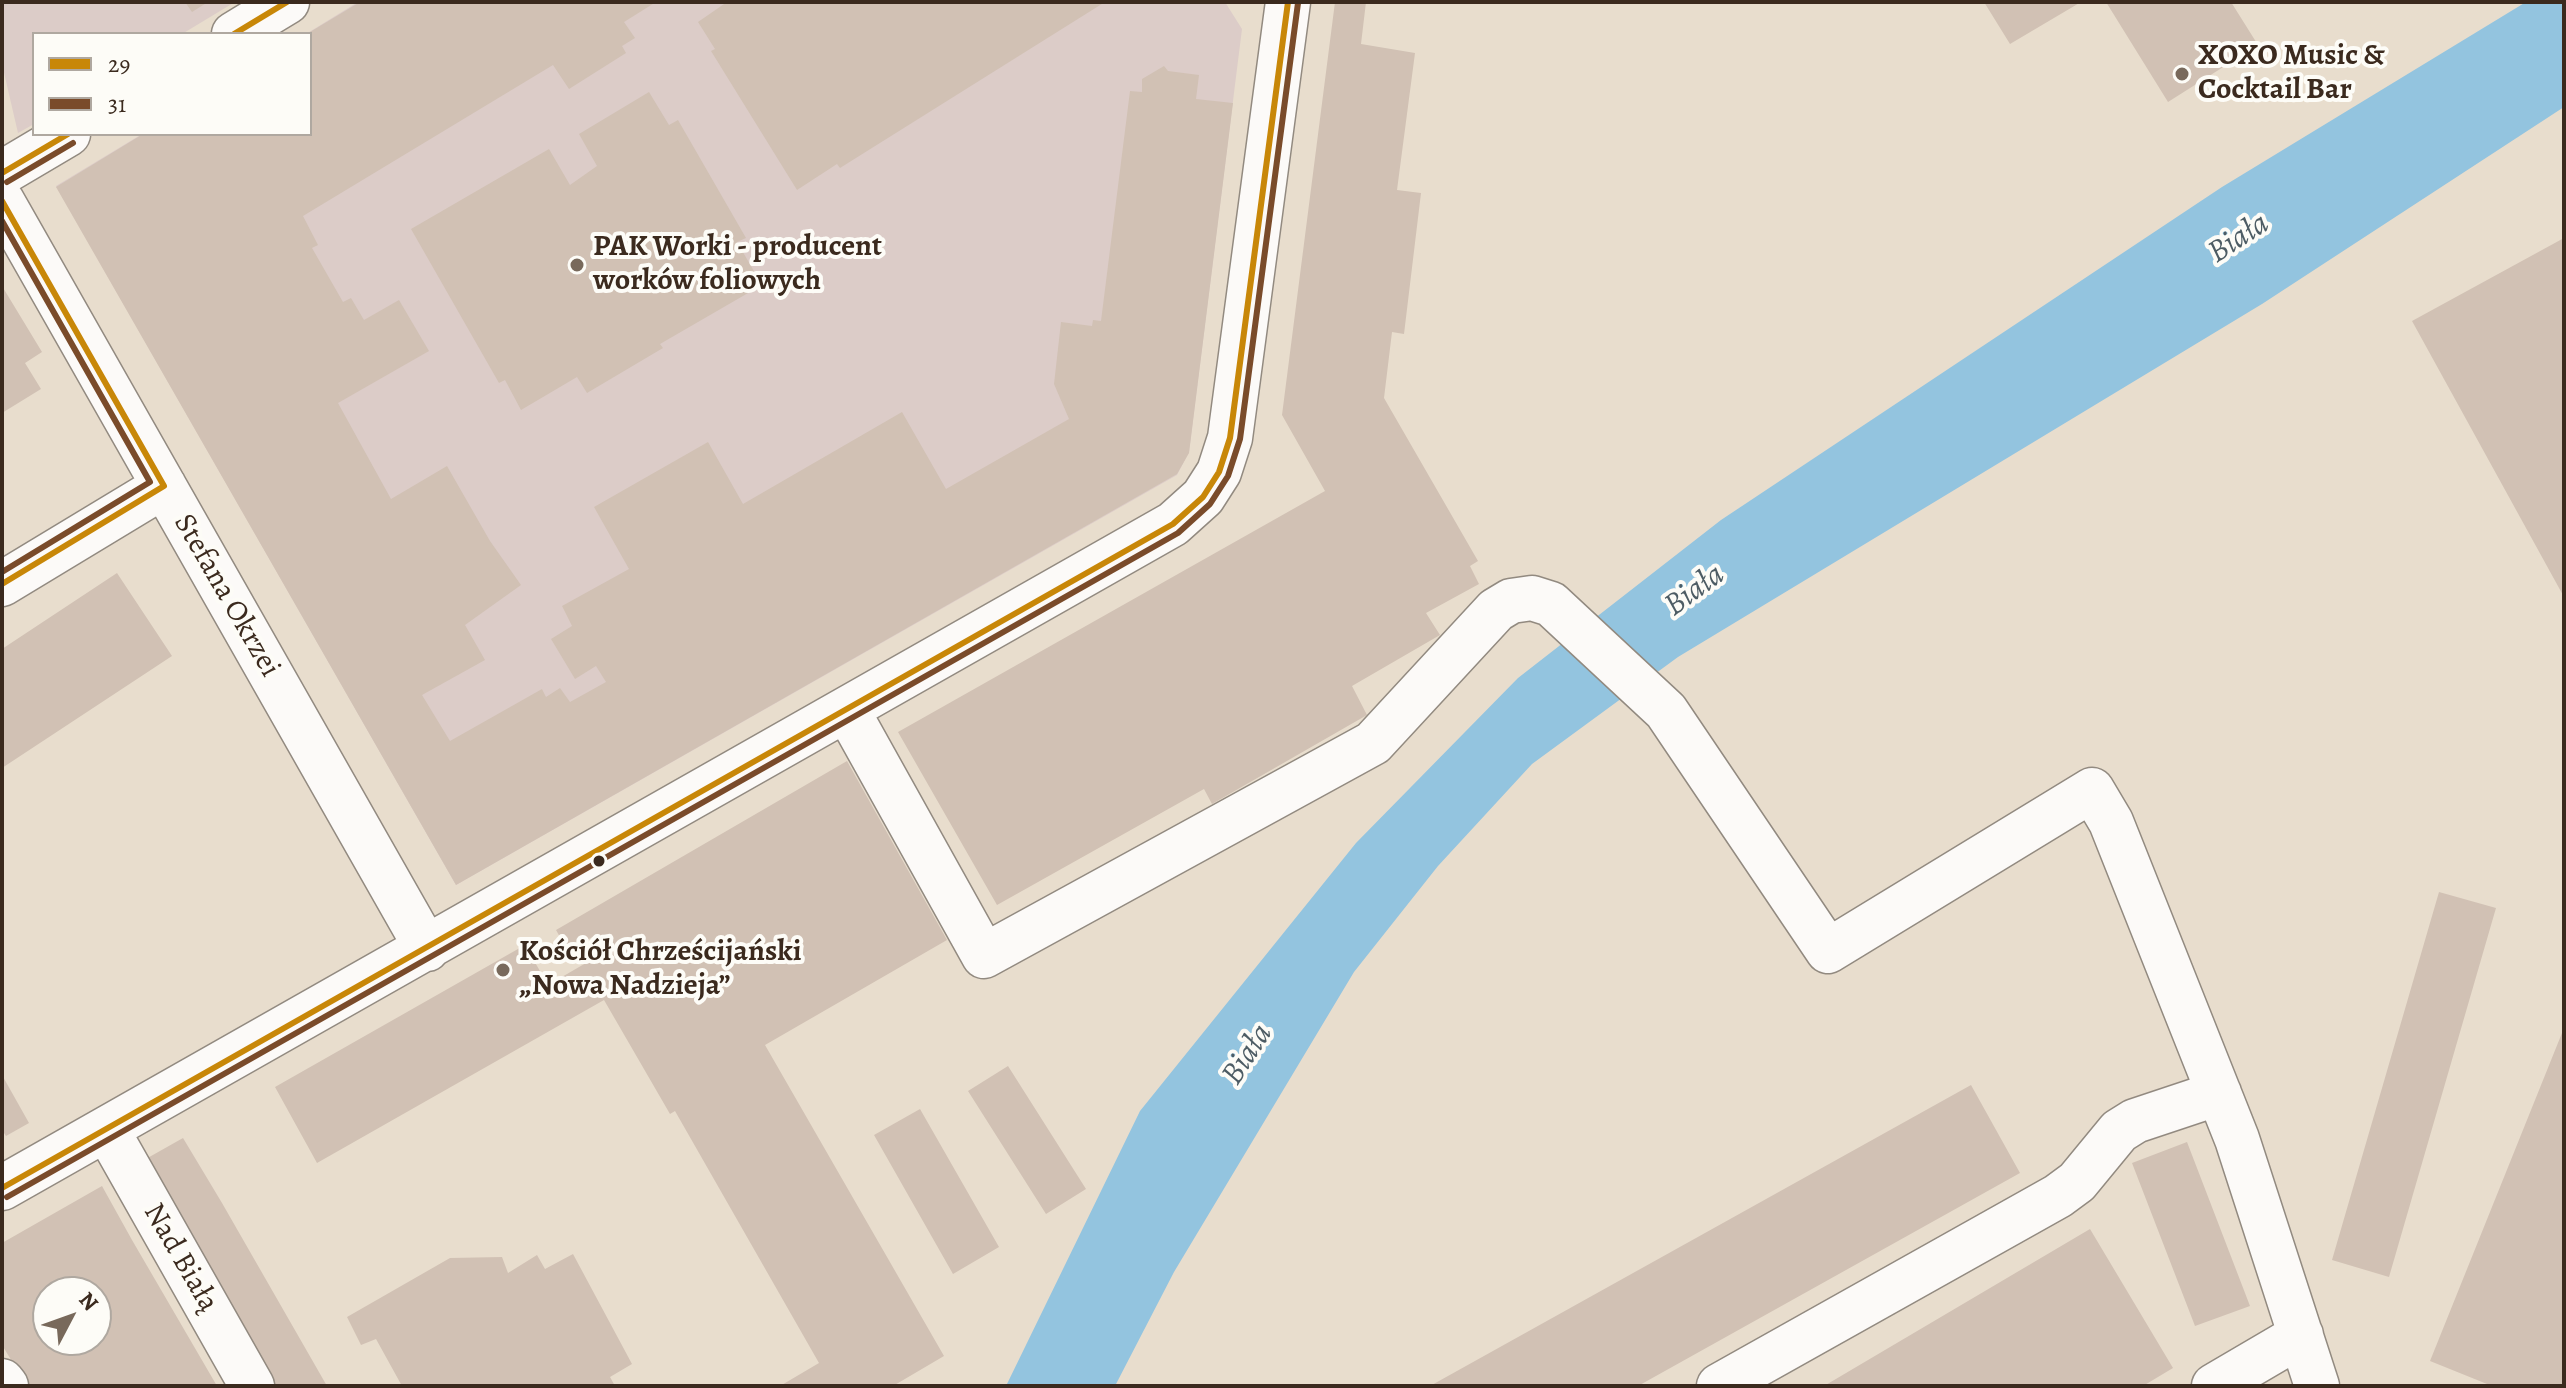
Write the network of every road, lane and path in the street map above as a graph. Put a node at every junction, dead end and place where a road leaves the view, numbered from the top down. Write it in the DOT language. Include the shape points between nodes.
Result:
graph roads {
  1 [pos="287,2"];
  2 [pos="1288,2"];
  3 [pos="237,32"];
  4 [pos="65,136"];
  5 [pos="2,173"];
  6 [pos="2,201"];
  7 [pos="164,486"];
  8 [pos="2,584"];
  9 [pos="847,710"];
  10 [pos="427,949"];
  11 [pos="2219,1093"];
  12 [pos="107,1130"];
  13 [pos="2,1188"];
  14 [pos="2301,1335"];
  15 [pos="2,1381"];
  16 [pos="6,1386"];
  17 [pos="252,1386"];
  18 [pos="1719,1386"];
  19 [pos="2214,1386"];
  20 [pos="2317,1386"];
  1 -- 3 [label="street"];
  2 -- 9 [label="street" via="1230,438 1219,472 1203,497 1173,524"];
  4 -- 5 [label="street"];
  6 -- 7 [label="street, Stefana Okrzei"];
  7 -- 8 [label="street"];
  7 -- 10 [label="street, Stefana Okrzei"];
  9 -- 10 [label="street"];
  9 -- 11 [label="street" via="984,956 1373,743 1496,610 1532,598 1551,604 1666,711 1828,951 2092,790 2111,822"];
  10 -- 12 [label="street"];
  11 -- 14 [label="street"];
  11 -- 18 [label="street" via="2135,1121 2058,1196"];
  12 -- 13 [label="street"];
  12 -- 17 [label="street, Nad Białą"];
  14 -- 19 [label="street"];
  14 -- 20 [label="street"];
  15 -- 16 [label="street"];
}
